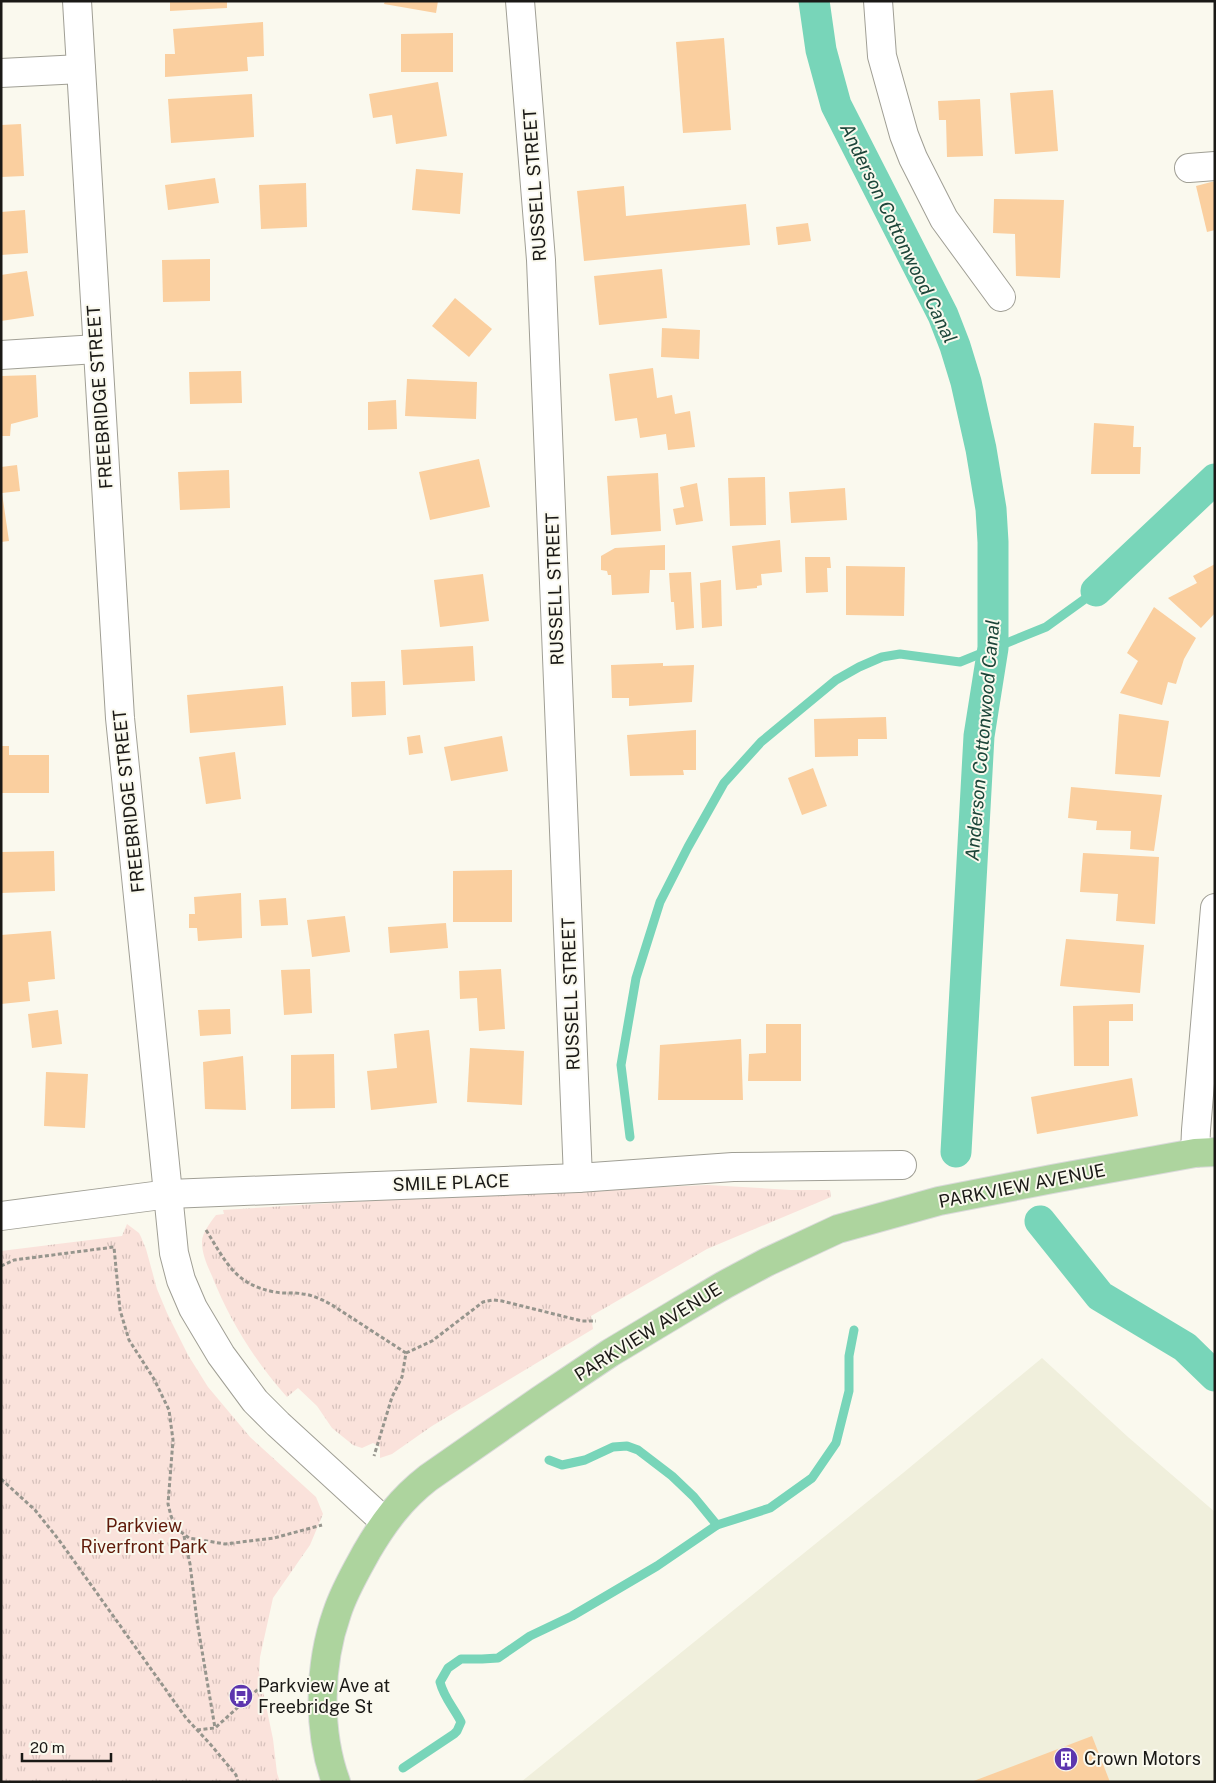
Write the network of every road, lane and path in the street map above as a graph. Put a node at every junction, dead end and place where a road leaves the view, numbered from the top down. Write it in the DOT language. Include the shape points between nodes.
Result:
graph roads {
  1 [pos="77,1"];
  2 [pos="520,1"];
  3 [pos="878,1"];
  4 [pos="81,69"];
  5 [pos="1,73"];
  6 [pos="1000,297"];
  7 [pos="97,349"];
  8 [pos="1,355"];
  9 [pos="1215,908"];
  10 [pos="1205,1152"];
  11 [pos="902,1165"];
  12 [pos="578,1178"];
  13 [pos="169,1194"];
  14 [pos="1,1216"];
  15 [pos="206,1230"];
  16 [pos="1,1266"];
  17 [pos="596,1321"];
  18 [pos="406,1353"];
  19 [pos="374,1456"];
  20 [pos="1,1479"];
  21 [pos="385,1522"];
  22 [pos="322,1525"];
  23 [pos="183,1534"];
  24 [pos="266,1682"];
  25 [pos="215,1728"];
  26 [pos="196,1730"];
  27 [pos="238,1782"];
  28 [pos="336,1782"];
  1 -- 4 [label="street, FREEBRIDGE STREET"];
  2 -- 12 [label="street, RUSSELL STREET" via="541,260"];
  3 -- 6 [label="street" via="882,56 913,158 944,219"];
  4 -- 5 [label="street"];
  4 -- 7 [label="street, FREEBRIDGE STREET"];
  7 -- 8 [label="street"];
  7 -- 13 [label="street, FREEBRIDGE STREET" via="120,718"];
  9 -- 10 [label="street" via="1196,1120"];
  10 -- 21 [label="main road, PARKVIEW AVENUE" via="939,1201 838,1229 724,1285 610,1353 428,1478"];
  11 -- 12 [label="street, SMILE PLACE" via="733,1167"];
  12 -- 13 [label="street, SMILE PLACE"];
  13 -- 14 [label="street, SMILE PLACE"];
  13 -- 21 [label="street, FREEBRIDGE STREET" via="174,1253 181,1280 193,1308 221,1355 260,1407"];
  15 -- 18 [label="path" via="228,1266 242,1280 276,1293 303,1294 320,1299"];
  16 -- 23 [label="path" via="14,1260 114,1247 120,1310 130,1340 169,1410 173,1440 168,1504 175,1525"];
  17 -- 18 [label="path" via="582,1321 493,1300 483,1302 432,1341"];
  18 -- 19 [label="path" via="402,1377 392,1397"];
  20 -- 26 [label="path" via="34,1510 59,1540"];
  21 -- 28 [label="main road, PARKVIEW AVENUE" via="350,1582 331,1632 323,1717"];
  22 -- 23 [label="path" via="274,1538 225,1544 189,1538"];
  23 -- 25 [label="path"];
  24 -- 25 [label="path"];
  25 -- 26 [label="path"];
  26 -- 27 [label="path" via="212,1745"];
}
